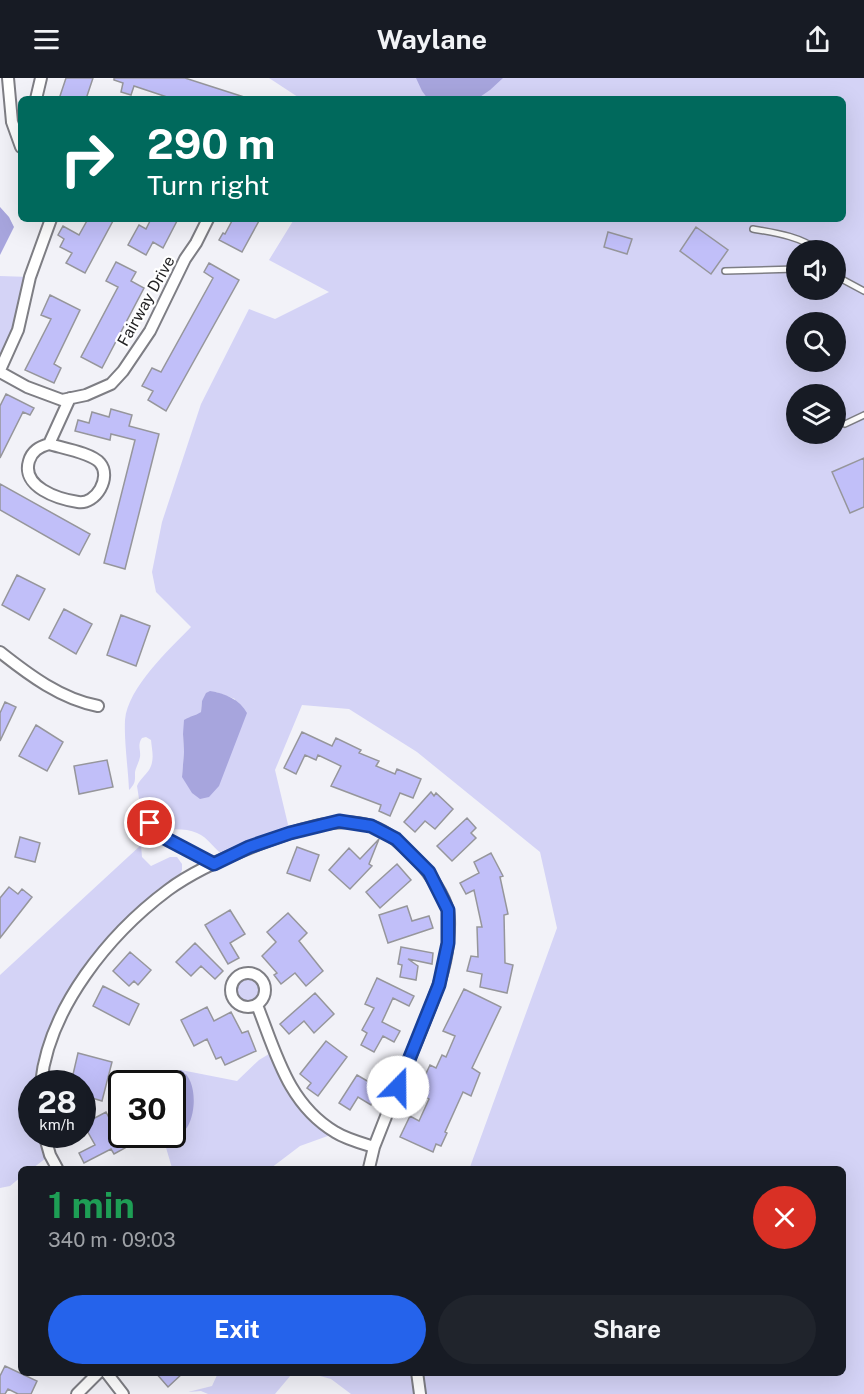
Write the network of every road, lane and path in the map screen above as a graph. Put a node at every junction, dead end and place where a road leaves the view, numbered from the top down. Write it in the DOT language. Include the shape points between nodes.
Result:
graph roads {
  1 [pos="8,78"];
  2 [pos="41,78"];
  3 [pos="37,96"];
  4 [pos="18,139"];
  5 [pos="50,222"];
  6 [pos="206,222"];
  7 [pos="753,229"];
  8 [pos="800,240"];
  9 [pos="786,269"];
  10 [pos="725,271"];
  11 [pos="846,281"];
  12 [pos="864,291"];
  13 [pos="0,371"];
  14 [pos="70,398"];
  15 [pos="864,415"];
  16 [pos="846,424"];
  17 [pos="49,444"];
  18 [pos="0,652"];
  19 [pos="98,706"];
  20 [pos="150,823"];
  21 [pos="214,864"];
  22 [pos="257,1005"];
  23 [pos="41,1070"];
  24 [pos="374,1147"];
  25 [pos="48,1148"];
  26 [pos="56,1166"];
  27 [pos="369,1166"];
  28 [pos="95,1376"];
  29 [pos="109,1376"];
  30 [pos="418,1376"];
  31 [pos="77,1394"];
  32 [pos="123,1394"];
  33 [pos="420,1394"];
  1 -- 4 [label="street" via="12,122"];
  2 -- 3 [label="street"];
  5 -- 13 [label="street, Fairway Drive" via="30,277 18,330"];
  6 -- 14 [label="street, Fairway Drive" via="158,316 123,371 98,391"];
  7 -- 8 [label="lane"];
  9 -- 10 [label="lane"];
  11 -- 12 [label="lane"];
  13 -- 14 [label="street, Fairway Drive" via="27,387 62,400"];
  14 -- 17 [label="street"];
  15 -- 16 [label="lane"];
  17 -- 17 [label="street" via="30,456 29,478 56,497 81,503 93,500 104,475 100,463 88,455"];
  18 -- 19 [label="street" via="63,694"];
  20 -- 21 [label="lane" via="159,835"];
  21 -- 23 [label="street" via="169,890 124,928 86,974 59,1021"];
  21 -- 24 [label="street" via="249,847 339,821 371,826 396,839 429,872 448,910 448,943 439,985"];
  22 -- 24 [label="street" via="279,1066 308,1112 336,1133"];
  24 -- 27 [label="street"];
  25 -- 26 [label="street"];
  28 -- 31 [label="street"];
  29 -- 32 [label="street"];
  30 -- 33 [label="street"];
}
